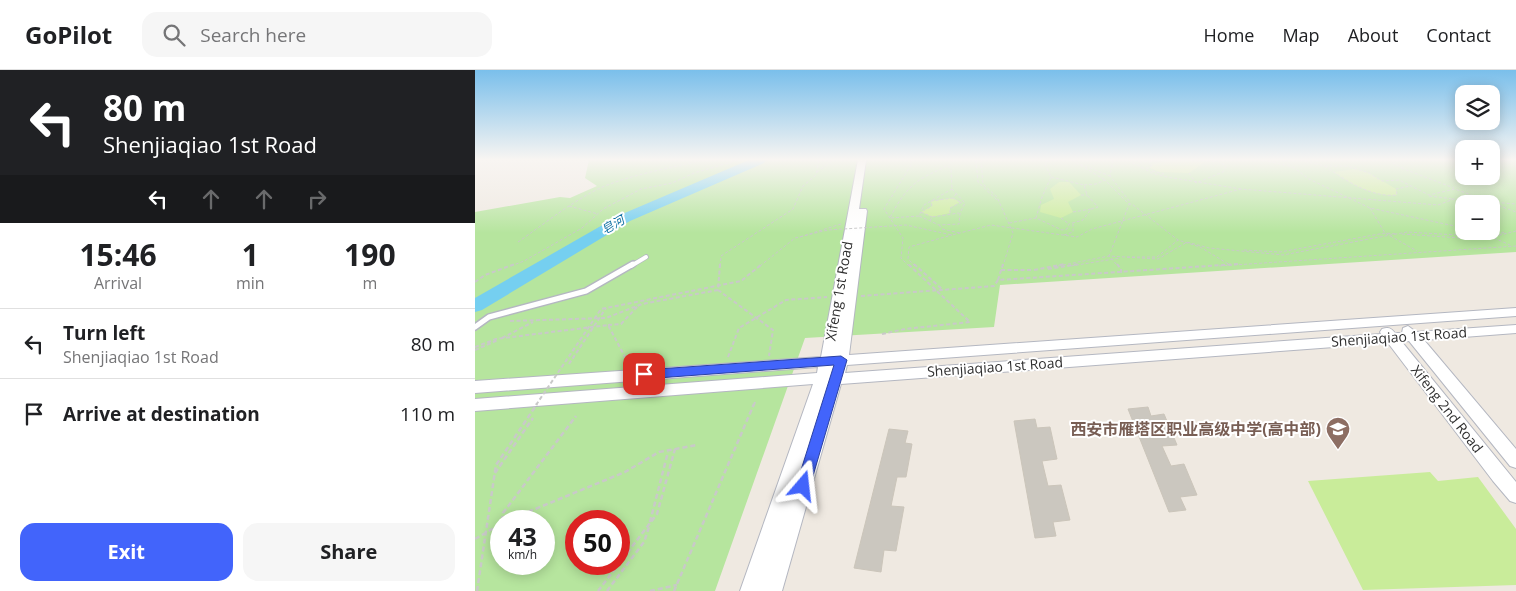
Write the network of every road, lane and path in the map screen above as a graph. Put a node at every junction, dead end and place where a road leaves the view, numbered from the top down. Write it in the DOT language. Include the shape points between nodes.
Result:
graph roads {
  1 [pos="612,184"];
  2 [pos="666,184"];
  3 [pos="805,184"];
  4 [pos="857,184"];
  5 [pos="865,184"];
  6 [pos="899,184"];
  7 [pos="916,184"];
  8 [pos="952,184"];
  9 [pos="981,184"];
  10 [pos="985,184"];
  11 [pos="1049,184"];
  12 [pos="1093,184"];
  13 [pos="1111,184"];
  14 [pos="1116,184"];
  15 [pos="1201,184"];
  16 [pos="1320,184"];
  17 [pos="1353,184"];
  18 [pos="1408,184"];
  19 [pos="1444,184"];
  20 [pos="1085,185"];
  21 [pos="1412,186"];
  22 [pos="952,189"];
  23 [pos="1241,189"];
  24 [pos="1455,189"];
  25 [pos="957,194"];
  26 [pos="1081,195"];
  27 [pos="1087,195"];
  28 [pos="1430,196"];
  29 [pos="953,198"];
  30 [pos="1454,199"];
  31 [pos="931,201"];
  32 [pos="998,201"];
  33 [pos="960,202"];
  34 [pos="964,202"];
  35 [pos="1129,204"];
  36 [pos="1516,204"];
  37 [pos="569,206"];
  38 [pos="1371,208"];
  39 [pos="1091,209"];
  40 [pos="921,212"];
  41 [pos="1073,212"];
  42 [pos="1516,212"];
  43 [pos="950,213"];
  44 [pos="960,213"];
  45 [pos="598,214"];
  46 [pos="919,216"];
  47 [pos="932,217"];
  48 [pos="890,218"];
  49 [pos="1036,218"];
  50 [pos="1061,218"];
  51 [pos="930,221"];
  52 [pos="851,223"];
  53 [pos="1009,223"];
  54 [pos="1073,223"];
  55 [pos="1069,224"];
  56 [pos="939,225"];
  57 [pos="1455,226"];
  58 [pos="1385,232"];
  59 [pos="1509,232"];
  60 [pos="1516,232"];
  61 [pos="960,233"];
  62 [pos="1500,233"];
  63 [pos="1400,234"];
  64 [pos="952,235"];
  65 [pos="1064,235"];
  66 [pos="1455,235"];
  67 [pos="1500,235"];
  68 [pos="1391,236"];
  69 [pos="800,237"];
  70 [pos="1178,240"];
  71 [pos="1499,240"];
  72 [pos="518,242"];
  73 [pos="1185,242"];
  74 [pos="1512,246"];
  75 [pos="1516,246"];
  76 [pos="1202,248"];
  77 [pos="1209,248"];
  78 [pos="1417,252"];
  79 [pos="1109,256"];
  80 [pos="646,257"];
  81 [pos="1123,257"];
  82 [pos="1157,258"];
  83 [pos="1112,259"];
  84 [pos="1231,265"];
  85 [pos="1001,270"];
  86 [pos="1033,270"];
  87 [pos="1121,273"];
  88 [pos="997,280"];
  89 [pos="475,282"];
  90 [pos="718,290"];
  91 [pos="935,290"];
  92 [pos="943,290"];
  93 [pos="844,296"];
  94 [pos="638,306"];
  95 [pos="606,308"];
  96 [pos="1516,312"];
  97 [pos="489,317"];
  98 [pos="756,318"];
  99 [pos="1399,320"];
  100 [pos="534,321"];
  101 [pos="1379,322"];
  102 [pos="608,325"];
  103 [pos="475,327"];
  104 [pos="1516,329"];
  105 [pos="882,334"];
  106 [pos="1412,336"];
  107 [pos="1391,338"];
  108 [pos="500,339"];
  109 [pos="475,349"];
  110 [pos="625,357"];
  111 [pos="834,360"];
  112 [pos="569,364"];
  113 [pos="768,365"];
  114 [pos="724,369"];
  115 [pos="828,378"];
  116 [pos="475,387"];
  117 [pos="755,402"];
  118 [pos="475,405"];
  119 [pos="576,416"];
  120 [pos="533,418"];
  121 [pos="697,445"];
  122 [pos="675,449"];
  123 [pos="668,452"];
  124 [pos="1516,461"];
  125 [pos="495,473"];
  126 [pos="1516,495"];
  127 [pos="505,510"];
  128 [pos="533,510"];
  129 [pos="649,525"];
  130 [pos="490,530"];
  131 [pos="475,540"];
  132 [pos="677,585"];
  133 [pos="477,591"];
  134 [pos="598,591"];
  135 [pos="607,591"];
  136 [pos="650,591"];
  137 [pos="674,591"];
  138 [pos="751,591"];
  139 [pos="771,591"];
  1 -- 37 [label="path"];
  2 -- 45 [label="path" via="641,189"];
  3 -- 90 [label="path" via="793,209 721,256"];
  4 -- 52 [label="main road, Xifeng 1st Road"];
  5 -- 93 [label="main road, Xifeng 1st Road"];
  6 -- 48 [label="path" via="884,209"];
  7 -- 48 [label="path" via="899,198"];
  8 -- 22 [label="path"];
  9 -- 32 [label="path"];
  10 -- 32 [label="path"];
  11 -- 49 [label="path"];
  12 -- 20 [label="path"];
  13 -- 35 [label="path"];
  14 -- 35 [label="path"];
  15 -- 23 [label="path"];
  16 -- 38 [label="path"];
  17 -- 21 [label="path" via="1388,196 1397,195 1396,190"];
  18 -- 21 [label="path"];
  19 -- 24 [label="path"];
  20 -- 27 [label="path"];
  21 -- 28 [label="path"];
  22 -- 25 [label="path"];
  22 -- 31 [label="path"];
  23 -- 30 [label="path, bridge" via="1438,205"];
  23 -- 65 [label="path, bridge" via="1091,230 1077,237"];
  24 -- 28 [label="path"];
  24 -- 42 [label="path"];
  25 -- 29 [label="path"];
  25 -- 34 [label="path"];
  26 -- 27 [label="path"];
  27 -- 39 [label="path" via="1098,207"];
  28 -- 30 [label="path"];
  29 -- 31 [label="path"];
  29 -- 33 [label="path"];
  30 -- 36 [label="path, bridge"];
  31 -- 40 [label="path"];
  31 -- 40 [label="path" via="932,206"];
  32 -- 53 [label="path"];
  33 -- 34 [label="path"];
  33 -- 43 [label="path" via="950,208"];
  34 -- 44 [label="path"];
  35 -- 70 [label="path"];
  35 -- 79 [label="path"];
  37 -- 45 [label="path"];
  37 -- 72 [label="path"];
  38 -- 57 [label="path"];
  38 -- 58 [label="path"];
  39 -- 41 [label="path"];
  39 -- 54 [label="path" via="1083,220"];
  40 -- 46 [label="path"];
  40 -- 47 [label="path"];
  43 -- 44 [label="path"];
  43 -- 47 [label="path"];
  44 -- 56 [label="path" via="959,224"];
  45 -- 89 [label="path" via="583,228 524,261"];
  46 -- 48 [label="path"];
  46 -- 51 [label="path"];
  47 -- 51 [label="path"];
  48 -- 91 [label="path" via="903,238 901,258"];
  49 -- 53 [label="path"];
  49 -- 55 [label="path" via="1062,230"];
  50 -- 55 [label="path"];
  51 -- 56 [label="path"];
  52 -- 69 [label="path, bridge" via="830,226"];
  52 -- 93 [label="main road, Xifeng 1st Road"];
  53 -- 85 [label="path" via="1013,233"];
  54 -- 55 [label="path"];
  54 -- 65 [label="path" via="1073,232"];
  56 -- 61 [label="path, bridge" via="941,229"];
  58 -- 63 [label="path"];
  58 -- 68 [label="path"];
  58 -- 77 [label="path" via="1280,252"];
  59 -- 60 [label="path"];
  59 -- 62 [label="path"];
  59 -- 67 [label="path"];
  61 -- 64 [label="path, bridge"];
  61 -- 65 [label="path, bridge" via="991,225"];
  63 -- 66 [label="path"];
  63 -- 68 [label="path"];
  64 -- 69 [label="path, bridge" via="906,225 828,230"];
  64 -- 92 [label="path" via="909,247 908,259"];
  68 -- 77 [label="path" via="1283,255"];
  68 -- 78 [label="path"];
  69 -- 95 [label="path, bridge" via="741,282"];
  70 -- 73 [label="path"];
  70 -- 82 [label="path"];
  71 -- 74 [label="path"];
  73 -- 76 [label="path"];
  73 -- 77 [label="path"];
  73 -- 82 [label="path"];
  74 -- 75 [label="path"];
  74 -- 78 [label="path"];
  76 -- 77 [label="path"];
  76 -- 84 [label="path"];
  78 -- 84 [label="path"];
  79 -- 81 [label="path"];
  79 -- 83 [label="path"];
  79 -- 86 [label="path"];
  80 -- 97 [label="lane" via="586,291"];
  81 -- 82 [label="path"];
  81 -- 83 [label="path"];
  83 -- 86 [label="path"];
  83 -- 87 [label="path"];
  84 -- 87 [label="path"];
  85 -- 86 [label="path"];
  85 -- 88 [label="path"];
  87 -- 88 [label="path"];
  88 -- 92 [label="path" via="994,286"];
  90 -- 94 [label="path"];
  90 -- 98 [label="path"];
  91 -- 92 [label="path"];
  91 -- 93 [label="path"];
  91 -- 105 [label="path" via="969,322"];
  93 -- 98 [label="path" via="786,300"];
  93 -- 111 [label="main road, Xifeng 1st Road"];
  94 -- 100 [label="path" via="606,318"];
  94 -- 102 [label="path" via="621,324"];
  95 -- 112 [label="path, bridge"];
  95 -- 125 [label="path, bridge" via="595,317 496,465"];
  96 -- 99 [label="main road, Shenjiaqiao 1st Road"];
  97 -- 100 [label="path"];
  97 -- 103 [label="lane"];
  98 -- 113 [label="path" via="773,330"];
  98 -- 114 [label="path" via="739,328"];
  99 -- 101 [label="main road, Shenjiaqiao 1st Road"];
  99 -- 106 [label="main road, Xifeng 2nd Road"];
  100 -- 108 [label="path"];
  101 -- 107 [label="main road, Xifeng 2nd Road"];
  101 -- 111 [label="main road, Shenjiaqiao 1st Road"];
  102 -- 108 [label="path"];
  102 -- 110 [label="path"];
  104 -- 106 [label="main road, Shenjiaqiao 1st Road"];
  106 -- 107 [label="main road, Shenjiaqiao 1st Road"];
  106 -- 124 [label="main road, Xifeng 2nd Road"];
  107 -- 115 [label="main road, Shenjiaqiao 1st Road"];
  107 -- 126 [label="main road, Xifeng 2nd Road"];
  108 -- 109 [label="path"];
  111 -- 113 [label="main road, Shenjiaqiao 1st Road"];
  111 -- 115 [label="main road, Xifeng 1st Road"];
  113 -- 114 [label="main road, Shenjiaqiao 1st Road"];
  114 -- 116 [label="main road, Shenjiaqiao 1st Road"];
  115 -- 118 [label="main road, Shenjiaqiao 1st Road"];
  115 -- 138 [label="main road, Xifeng 1st Road"];
  115 -- 139 [label="main road, Xifeng 1st Road"];
  117 -- 132 [label="path"];
  119 -- 127 [label="path"];
  120 -- 125 [label="path"];
  121 -- 122 [label="path"];
  122 -- 123 [label="path"];
  122 -- 129 [label="path" via="657,514"];
  123 -- 128 [label="path" via="659,452 625,472"];
  123 -- 129 [label="path"];
  125 -- 133 [label="path, bridge"];
  129 -- 134 [label="path"];
  129 -- 135 [label="path" via="644,542"];
  130 -- 131 [label="path"];
  132 -- 136 [label="path"];
  132 -- 137 [label="path"];
}
